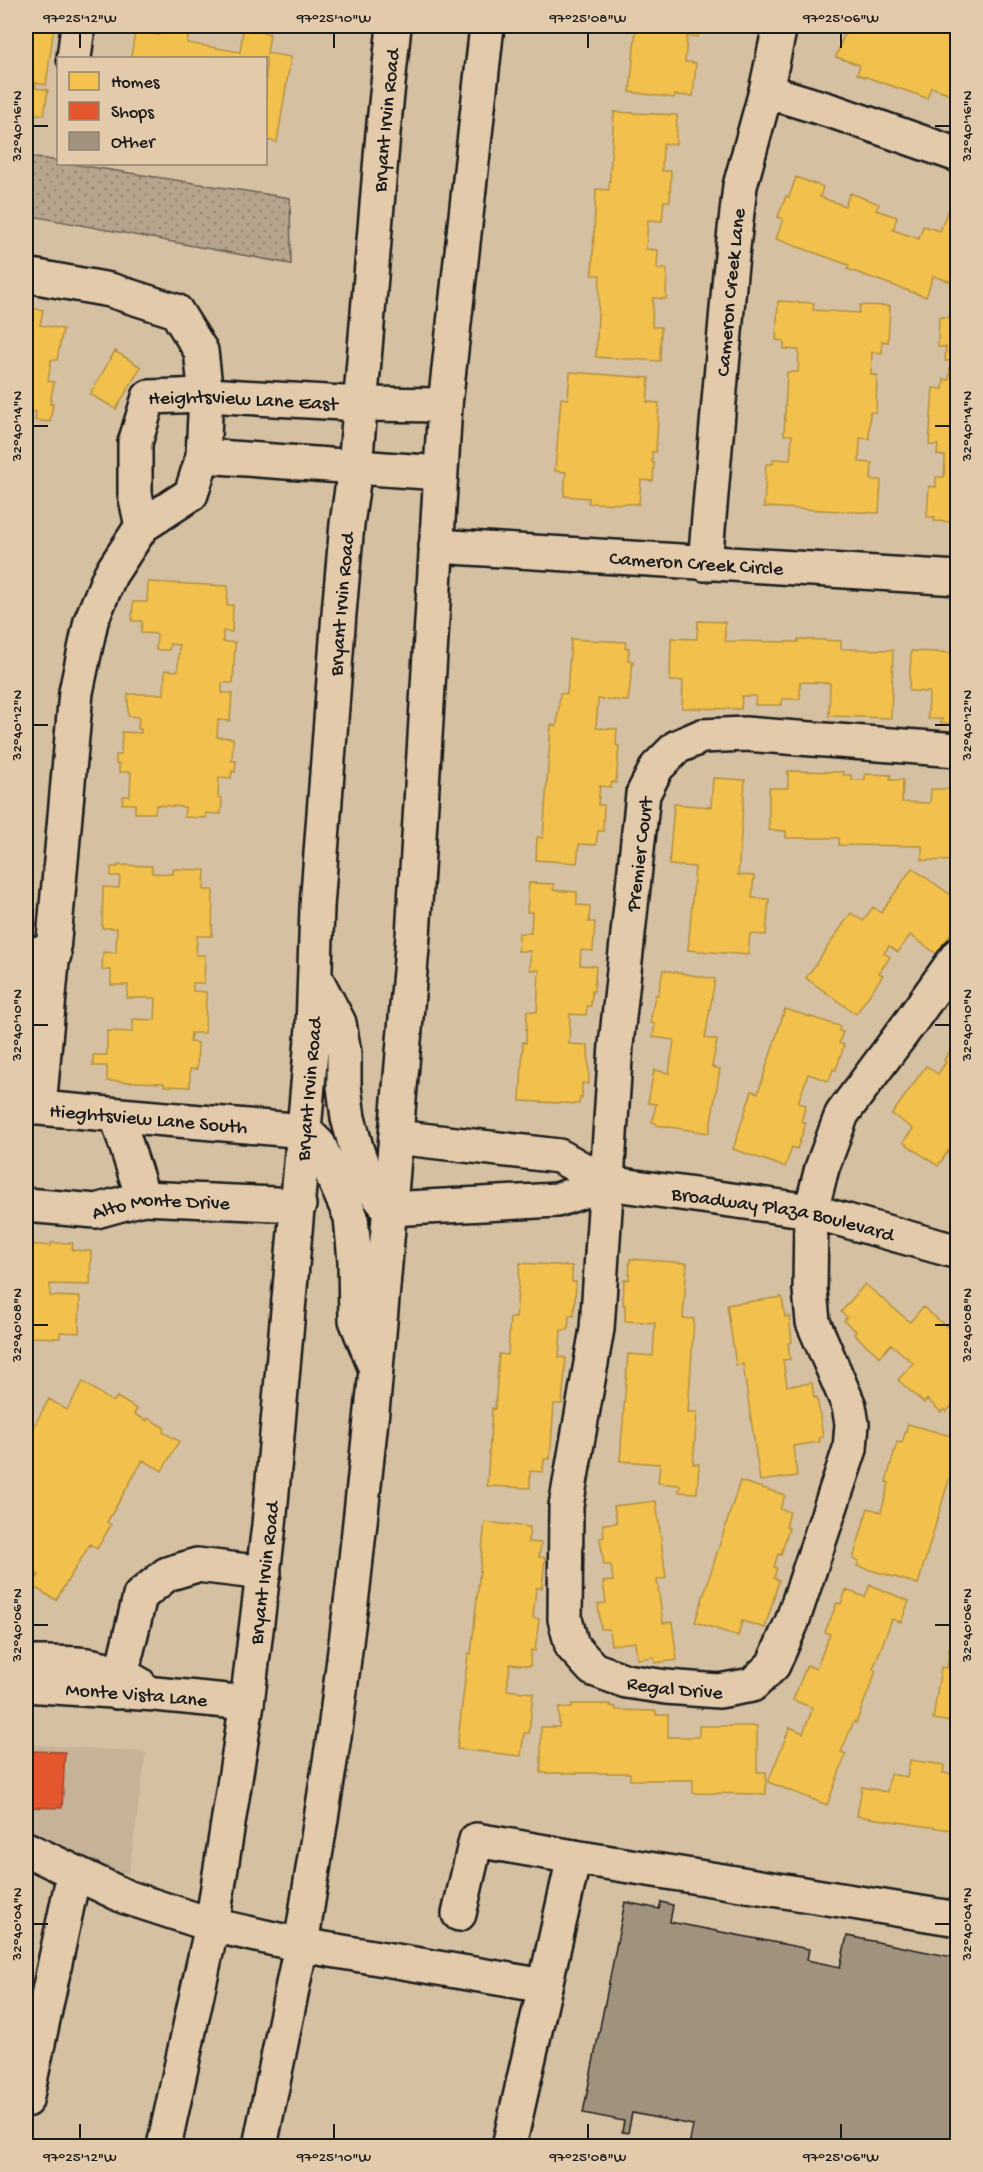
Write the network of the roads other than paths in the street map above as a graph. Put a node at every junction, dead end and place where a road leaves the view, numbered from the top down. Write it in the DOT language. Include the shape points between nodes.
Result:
graph roads {
  1 [pos="78,26"];
  2 [pos="394,26"];
  3 [pos="487,26"];
  4 [pos="780,26"];
  5 [pos="74,57"];
  6 [pos="766,91"];
  7 [pos="957,155"];
  8 [pos="26,275"];
  9 [pos="206,395"];
  10 [pos="360,404"];
  11 [pos="445,405"];
  12 [pos="203,456"];
  13 [pos="355,468"];
  14 [pos="440,473"];
  15 [pos="142,526"];
  16 [pos="436,546"];
  17 [pos="705,564"];
  18 [pos="957,578"];
  19 [pos="957,750"];
  20 [pos="40,954"];
  21 [pos="957,955"];
  22 [pos="315,977"];
  23 [pos="32,1107"];
  24 [pos="117,1116"];
  25 [pos="305,1131"];
  26 [pos="396,1137"];
  27 [pos="607,1184"];
  28 [pos="142,1197"];
  29 [pos="26,1205"];
  30 [pos="299,1205"];
  31 [pos="389,1209"];
  32 [pos="811,1211"];
  33 [pos="957,1252"];
  34 [pos="376,1370"];
  35 [pos="264,1573"];
  36 [pos="26,1663"];
  37 [pos="119,1682"];
  38 [pos="26,1685"];
  39 [pos="247,1703"];
  40 [pos="26,1849"];
  41 [pos="574,1857"];
  42 [pos="74,1872"];
  43 [pos="459,1914"];
  44 [pos="957,1919"];
  45 [pos="212,1925"];
  46 [pos="301,1945"];
  47 [pos="545,1986"];
  48 [pos="26,2100"];
  49 [pos="164,2146"];
  50 [pos="261,2146"];
  51 [pos="509,2146"];
  1 -- 5 [label="main road"];
  2 -- 10 [label="main road, Bryant Irvin Road"];
  3 -- 11 [label="main road"];
  4 -- 6 [label="main road, Cameron Creek Lane"];
  6 -- 7 [label="main road"];
  6 -- 17 [label="main road, Cameron Creek Lane" via="740,186"];
  8 -- 9 [label="main road" via="110,290 176,311 201,351"];
  9 -- 10 [label="main road, Heightsview Lane East"];
  9 -- 12 [label="main road"];
  9 -- 15 [label="main road, Heightsview Lane East" via="149,397 135,443 135,494"];
  10 -- 11 [label="main road, Heightsview Lane East"];
  10 -- 13 [label="main road, Bryant Irvin Road"];
  11 -- 14 [label="main road"];
  12 -- 13 [label="main road"];
  12 -- 15 [label="main road" via="191,494"];
  13 -- 14 [label="main road"];
  13 -- 22 [label="main road, Bryant Irvin Road" via="339,613"];
  14 -- 16 [label="main road"];
  15 -- 20 [label="main road, Hieghtsview Lane South" via="110,575 91,621 76,692 69,774"];
  16 -- 17 [label="main road, Cameron Creek Circle"];
  16 -- 26 [label="main road" via="413,936"];
  17 -- 18 [label="main road, Cameron Creek Circle"];
  19 -- 27 [label="main road, Premier Court" via="745,734 702,736 676,747 657,767 643,794 616,1045"];
  20 -- 23 [label="main road, Hieghtsview Lane South"];
  21 -- 32 [label="main road" via="842,1114"];
  22 -- 25 [label="main road, Bryant Irvin Road"];
  22 -- 31 [label="main road" via="339,1023 348,1118 357,1150 369,1184"];
  23 -- 24 [label="main road, Hieghtsview Lane South"];
  24 -- 25 [label="main road, Hieghtsview Lane South"];
  24 -- 28 [label="main road"];
  25 -- 30 [label="main road, Bryant Irvin Road"];
  25 -- 34 [label="main road" via="319,1145 351,1217 356,1320"];
  26 -- 27 [label="main road, Broadway Plaza Boulevard" via="559,1156"];
  26 -- 31 [label="main road"];
  27 -- 31 [label="main road, Broadway Plaza Boulevard" via="557,1200"];
  27 -- 32 [label="main road, Broadway Plaza Boulevard"];
  27 -- 32 [label="main road, Regal Drive" via="597,1329 566,1506 565,1619 572,1646 592,1669 626,1681 666,1688 719,1691 752,1685 773,1665 792,1622 849,1449 849,1406 813,1322"];
  28 -- 29 [label="main road, Alto Monte Drive" via="96,1211"];
  28 -- 30 [label="main road, Alto Monte Drive"];
  30 -- 35 [label="main road, Bryant Irvin Road"];
  31 -- 34 [label="main road"];
  32 -- 33 [label="main road, Broadway Plaza Boulevard"];
  34 -- 46 [label="main road" via="337,1719"];
  35 -- 37 [label="main road" via="197,1566 167,1574 140,1596"];
  35 -- 39 [label="main road, Bryant Irvin Road"];
  36 -- 37 [label="main road" via="78,1663"];
  37 -- 38 [label="main road, Monte Vista Lane"];
  37 -- 39 [label="main road, Monte Vista Lane" via="155,1694"];
  39 -- 45 [label="main road, Bryant Irvin Road"];
  40 -- 42 [label="main road"];
  41 -- 43 [label="main road" via="476,1840"];
  41 -- 44 [label="main road"];
  41 -- 47 [label="main road"];
  42 -- 45 [label="main road" via="126,1897"];
  42 -- 48 [label="main road"];
  45 -- 46 [label="main road"];
  45 -- 49 [label="main road, Bryant Irvin Road"];
  46 -- 47 [label="main road"];
  46 -- 50 [label="main road"];
  47 -- 51 [label="main road"];
}
